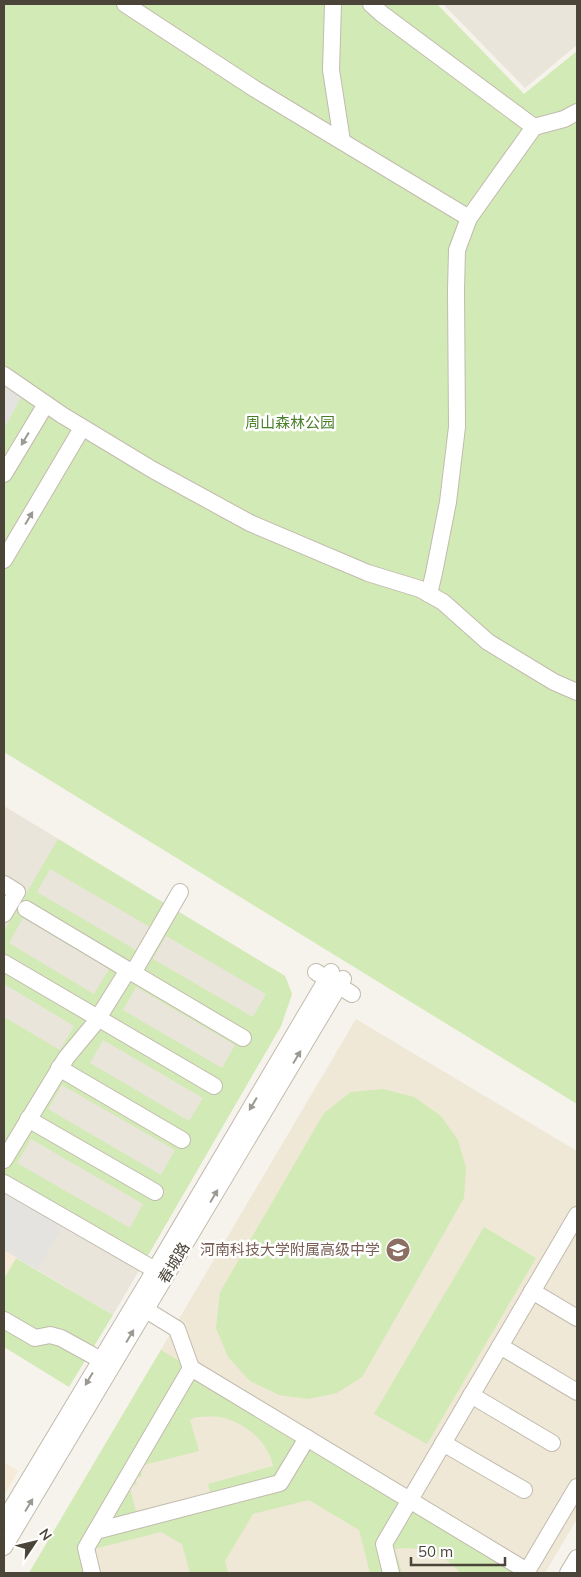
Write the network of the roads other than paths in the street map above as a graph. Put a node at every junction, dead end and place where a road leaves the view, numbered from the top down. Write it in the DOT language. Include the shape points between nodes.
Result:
graph roads {
  1 [pos="125,4"];
  2 [pos="333,4"];
  3 [pos="371,4"];
  4 [pos="577,112"];
  5 [pos="534,127"];
  6 [pos="342,141"];
  7 [pos="469,218"];
  8 [pos="4,375"];
  9 [pos="46,404"];
  10 [pos="82,428"];
  11 [pos="4,474"];
  12 [pos="4,560"];
  13 [pos="428,594"];
  14 [pos="577,692"];
  15 [pos="4,884"];
  16 [pos="180,892"];
  17 [pos="26,909"];
  18 [pos="4,914"];
  19 [pos="4,963"];
  20 [pos="130,971"];
  21 [pos="98,1019"];
  22 [pos="244,1038"];
  23 [pos="59,1068"];
  24 [pos="214,1086"];
  25 [pos="28,1119"];
  26 [pos="182,1140"];
  27 [pos="4,1160"];
  28 [pos="4,1183"];
  29 [pos="155,1192"];
  30 [pos="577,1215"];
  31 [pos="572,1235"];
  32 [pos="155,1270"];
  33 [pos="532,1292"];
  34 [pos="140,1307"];
  35 [pos="577,1318"];
  36 [pos="4,1320"];
  37 [pos="500,1346"];
  38 [pos="106,1363"];
  39 [pos="191,1368"];
  40 [pos="577,1392"];
  41 [pos="472,1395"];
  42 [pos="307,1438"];
  43 [pos="443,1443"];
  44 [pos="552,1443"];
  45 [pos="577,1486"];
  46 [pos="524,1490"];
  47 [pos="410,1500"];
  48 [pos="4,1521"];
  49 [pos="96,1531"];
  50 [pos="4,1547"];
  51 [pos="577,1558"];
  52 [pos="526,1572"];
  53 [pos="92,1573"];
  54 [pos="391,1573"];
  55 [pos="568,1573"];
  1 -- 6 [label="street"];
  2 -- 6 [label="street" via="331,70"];
  3 -- 5 [label="street"];
  4 -- 5 [label="street"];
  5 -- 7 [label="street"];
  6 -- 7 [label="street"];
  7 -- 13 [label="street" via="457,250 457,426 448,502"];
  8 -- 9 [label="street"];
  9 -- 10 [label="street"];
  9 -- 11 [label="street, one-way"];
  12 -- 10 [label="street, one-way"];
  10 -- 13 [label="street" via="250,523 368,573"];
  13 -- 14 [label="street" via="443,602 488,642 554,682"];
  15 -- 18 [label="street" via="17,892"];
  16 -- 20 [label="street"];
  17 -- 20 [label="street"];
  19 -- 21 [label="street"];
  20 -- 21 [label="street"];
  20 -- 22 [label="street"];
  21 -- 23 [label="street"];
  21 -- 24 [label="street"];
  23 -- 25 [label="street"];
  23 -- 26 [label="street"];
  25 -- 27 [label="street"];
  25 -- 29 [label="street"];
  28 -- 32 [label="street"];
  30 -- 31 [label="street"];
  31 -- 33 [label="street"];
  32 -- 34 [label="street, 春城路"];
  34 -- 32 [label="street, 春城路, one-way" via="336,979"];
  33 -- 35 [label="street"];
  33 -- 37 [label="street"];
  34 -- 38 [label="street, 春城路"];
  34 -- 39 [label="street" via="177,1328"];
  36 -- 38 [label="street" via="35,1338 50,1335 61,1338"];
  37 -- 40 [label="street"];
  37 -- 41 [label="street"];
  38 -- 48 [label="street, 春城路, one-way"];
  50 -- 38 [label="street, 春城路, one-way"];
  39 -- 42 [label="street"];
  39 -- 49 [label="street"];
  41 -- 43 [label="street"];
  41 -- 44 [label="street"];
  42 -- 47 [label="street"];
  42 -- 49 [label="street" via="280,1483"];
  43 -- 46 [label="street"];
  43 -- 47 [label="street"];
  45 -- 52 [label="street"];
  47 -- 52 [label="street"];
  47 -- 54 [label="street" via="384,1544"];
  49 -- 53 [label="street" via="86,1548"];
  51 -- 55 [label="street"];
}
